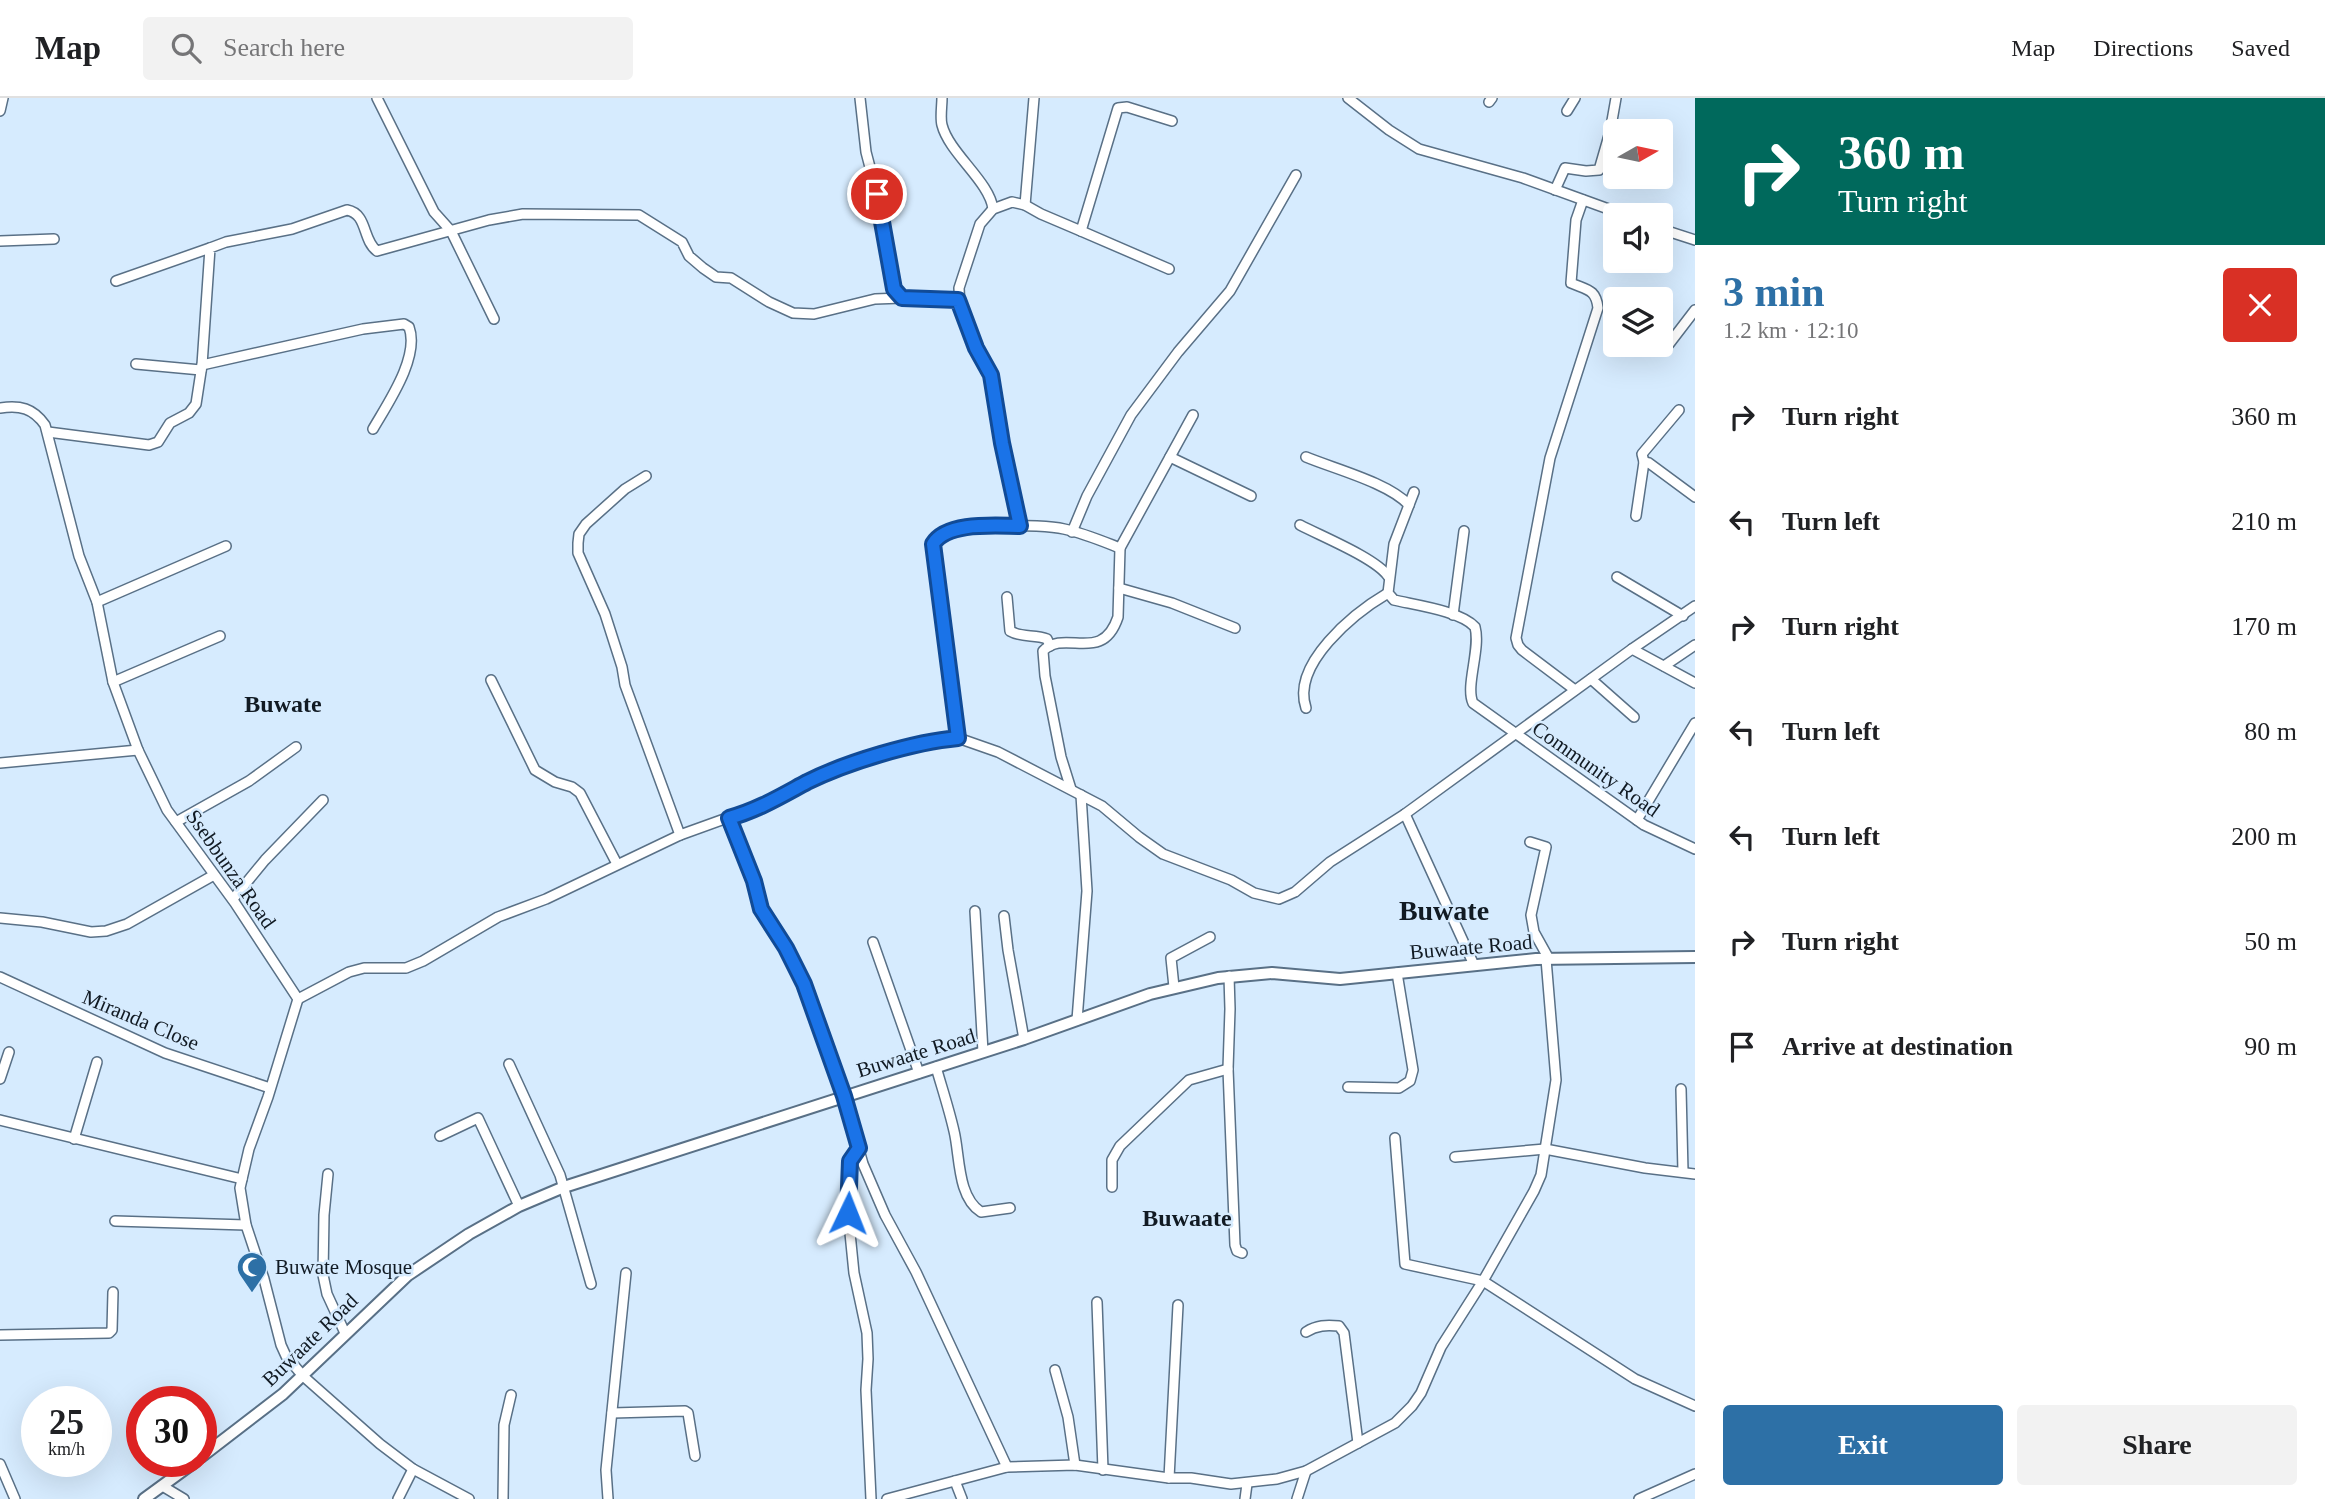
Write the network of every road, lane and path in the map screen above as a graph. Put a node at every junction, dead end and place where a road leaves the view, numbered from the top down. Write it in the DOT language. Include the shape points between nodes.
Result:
graph roads {
  1 [pos="376,98"];
  2 [pos="860,98"];
  3 [pos="943,98"];
  4 [pos="1034,98"];
  5 [pos="1348,98"];
  6 [pos="1574,98"];
  7 [pos="1616,98"];
  8 [pos="2,99"];
  9 [pos="0,111"];
  10 [pos="1567,111"];
  11 [pos="1171,121"];
  12 [pos="1296,175"];
  13 [pos="1555,190"];
  14 [pos="1583,200"];
  15 [pos="1025,205"];
  16 [pos="1603,207"];
  17 [pos="993,209"];
  18 [pos="451,231"];
  19 [pos="1081,231"];
  20 [pos="1673,233"];
  21 [pos="54,239"];
  22 [pos="1695,240"];
  23 [pos="0,241"];
  24 [pos="210,248"];
  25 [pos="1169,269"];
  26 [pos="116,281"];
  27 [pos="902,298"];
  28 [pos="958,300"];
  29 [pos="1695,310"];
  30 [pos="494,319"];
  31 [pos="1673,339"];
  32 [pos="136,364"];
  33 [pos="201,368"];
  34 [pos="0,408"];
  35 [pos="1679,410"];
  36 [pos="1193,415"];
  37 [pos="373,429"];
  38 [pos="48,432"];
  39 [pos="1170,457"];
  40 [pos="1306,457"];
  41 [pos="1644,462"];
  42 [pos="646,476"];
  43 [pos="1414,492"];
  44 [pos="1251,496"];
  45 [pos="1695,497"];
  46 [pos="1409,505"];
  47 [pos="1636,516"];
  48 [pos="1300,525"];
  49 [pos="1020,526"];
  50 [pos="1072,531"];
  51 [pos="1464,531"];
  52 [pos="226,546"];
  53 [pos="1121,548"];
  54 [pos="1388,576"];
  55 [pos="1617,577"];
  56 [pos="1119,588"];
  57 [pos="1388,593"];
  58 [pos="1007,597"];
  59 [pos="97,602"];
  60 [pos="1695,607"];
  61 [pos="1453,615"];
  62 [pos="1682,616"];
  63 [pos="1234,628"];
  64 [pos="220,636"];
  65 [pos="1695,645"];
  66 [pos="1050,646"];
  67 [pos="1632,649"];
  68 [pos="1664,666"];
  69 [pos="1591,679"];
  70 [pos="491,680"];
  71 [pos="113,682"];
  72 [pos="1695,683"];
  73 [pos="1575,690"];
  74 [pos="1306,708"];
  75 [pos="1634,717"];
  76 [pos="1695,723"];
  77 [pos="1515,734"];
  78 [pos="958,738"];
  79 [pos="296,747"];
  80 [pos="138,750"];
  81 [pos="0,762"];
  82 [pos="1071,789"];
  83 [pos="1081,795"];
  84 [pos="323,800"];
  85 [pos="1405,814"];
  86 [pos="729,818"];
  87 [pos="1637,820"];
  88 [pos="176,822"];
  89 [pos="680,835"];
  90 [pos="1530,842"];
  91 [pos="1695,849"];
  92 [pos="617,864"];
  93 [pos="214,875"];
  94 [pos="233,899"];
  95 [pos="975,911"];
  96 [pos="1004,916"];
  97 [pos="0,918"];
  98 [pos="1210,937"];
  99 [pos="873,942"];
  100 [pos="1695,957"];
  101 [pos="1548,959"];
  102 [pos="1474,965"];
  103 [pos="1397,973"];
  104 [pos="1229,976"];
  105 [pos="0,977"];
  106 [pos="1174,987"];
  107 [pos="298,999"];
  108 [pos="1077,1020"];
  109 [pos="1024,1039"];
  110 [pos="9,1052"];
  111 [pos="983,1052"];
  112 [pos="97,1062"];
  113 [pos="509,1064"];
  114 [pos="936,1067"];
  115 [pos="1228,1069"];
  116 [pos="919,1073"];
  117 [pos="0,1079"];
  118 [pos="1348,1087"];
  119 [pos="270,1088"];
  120 [pos="1681,1089"];
  121 [pos="844,1096"];
  122 [pos="0,1120"];
  123 [pos="440,1136"];
  124 [pos="1395,1138"];
  125 [pos="75,1139"];
  126 [pos="859,1148"];
  127 [pos="1545,1149"];
  128 [pos="1455,1157"];
  129 [pos="1683,1172"];
  130 [pos="328,1174"];
  131 [pos="1695,1174"];
  132 [pos="242,1179"];
  133 [pos="564,1187"];
  134 [pos="1112,1187"];
  135 [pos="519,1206"];
  136 [pos="1010,1208"];
  137 [pos="115,1221"];
  138 [pos="246,1225"];
  139 [pos="1242,1253"];
  140 [pos="626,1273"];
  141 [pos="1483,1281"];
  142 [pos="591,1284"];
  143 [pos="113,1292"];
  144 [pos="1097,1302"];
  145 [pos="1178,1305"];
  146 [pos="1306,1332"];
  147 [pos="345,1333"];
  148 [pos="0,1335"];
  149 [pos="1055,1370"];
  150 [pos="303,1376"];
  151 [pos="511,1395"];
  152 [pos="1695,1406"];
  153 [pos="612,1413"];
  154 [pos="1358,1443"];
  155 [pos="217,1444"];
  156 [pos="695,1456"];
  157 [pos="0,1464"];
  158 [pos="1075,1465"];
  159 [pos="1007,1467"];
  160 [pos="413,1469"];
  161 [pos="1103,1469"];
  162 [pos="1306,1471"];
  163 [pos="1695,1474"];
  164 [pos="176,1477"];
  165 [pos="1169,1478"];
  166 [pos="955,1480"];
  167 [pos="1247,1484"];
  168 [pos="164,1487"];
  169 [pos="15,1499"];
  170 [pos="144,1499"];
  171 [pos="184,1499"];
  172 [pos="398,1499"];
  173 [pos="469,1499"];
  174 [pos="503,1499"];
  175 [pos="608,1499"];
  176 [pos="872,1499"];
  177 [pos="887,1499"];
  178 [pos="962,1499"];
  179 [pos="1245,1499"];
  180 [pos="1297,1499"];
  181 [pos="1639,1499"];
  1 -- 18 [label="street" via="434,212"];
  2 -- 27 [label="street" via="866,152 894,289"];
  3 -- 17 [label="street" via="942,125"];
  4 -- 15 [label="street"];
  5 -- 13 [label="street" via="1419,149"];
  6 -- 10 [label="street"];
  7 -- 13 [label="street" via="1599,170 1565,168"];
  8 -- 9 [label="street"];
  11 -- 19 [label="street" via="1118,108"];
  12 -- 50 [label="street" via="1230,291 1131,415"];
  13 -- 14 [label="street"];
  14 -- 16 [label="street"];
  14 -- 73 [label="street" via="1576,220 1571,283 1593,292 1598,308 1550,458 1517,634 1519,648"];
  15 -- 17 [label="street" via="1012,202"];
  15 -- 19 [label="street"];
  17 -- 28 [label="street" via="980,224"];
  18 -- 24 [label="street" via="377,251 369,244 360,218 347,210 292,229"];
  18 -- 27 [label="street" via="523,214 639,215 682,242 689,256 716,277 731,278 793,313 814,314 875,299"];
  18 -- 30 [label="street"];
  19 -- 25 [label="street"];
  20 -- 22 [label="street"];
  21 -- 23 [label="street"];
  24 -- 26 [label="street"];
  24 -- 33 [label="street"];
  27 -- 28 [label="street"];
  28 -- 49 [label="street" via="991,375"];
  29 -- 31 [label="street"];
  32 -- 33 [label="street"];
  33 -- 37 [label="street" via="363,329 404,324 412,335 402,377"];
  33 -- 38 [label="street" via="196,404 191,412 170,423 154,444"];
  34 -- 38 [label="street" via="28,409 39,416"];
  35 -- 41 [label="street" via="1642,454"];
  36 -- 39 [label="street"];
  38 -- 59 [label="street, Ssebbunza Road" via="79,556"];
  39 -- 44 [label="street"];
  39 -- 53 [label="street"];
  40 -- 46 [label="street" via="1366,479"];
  41 -- 45 [label="street"];
  41 -- 47 [label="street"];
  42 -- 89 [label="street" via="586,524 579,534 578,553 605,614 625,685"];
  43 -- 46 [label="street"];
  46 -- 54 [label="street"];
  48 -- 54 [label="street" via="1371,561"];
  49 -- 50 [label="street"];
  49 -- 78 [label="street" via="964,528 941,535 933,544"];
  50 -- 53 [label="street"];
  51 -- 61 [label="street"];
  52 -- 59 [label="street"];
  53 -- 56 [label="street"];
  54 -- 57 [label="street"];
  55 -- 62 [label="street"];
  56 -- 63 [label="street"];
  56 -- 66 [label="street" via="1118,617 1105,638 1094,644"];
  57 -- 61 [label="street" via="1394,600"];
  57 -- 74 [label="street" via="1352,616 1323,650 1303,684"];
  58 -- 66 [label="street" via="1010,631 1041,636"];
  59 -- 71 [label="street, Ssebbunza Road"];
  60 -- 62 [label="street"];
  61 -- 77 [label="street, Community Road" via="1469,621 1477,631 1471,699"];
  62 -- 67 [label="street"];
  64 -- 71 [label="street"];
  65 -- 68 [label="street"];
  66 -- 82 [label="street" via="1042,657"];
  67 -- 68 [label="street"];
  67 -- 69 [label="street"];
  68 -- 72 [label="street"];
  69 -- 73 [label="street"];
  69 -- 75 [label="street"];
  70 -- 92 [label="street" via="535,770 580,793"];
  71 -- 80 [label="street, Ssebbunza Road"];
  73 -- 77 [label="street"];
  76 -- 87 [label="street"];
  77 -- 85 [label="street"];
  77 -- 87 [label="street, Community Road"];
  78 -- 82 [label="street" via="998,752"];
  78 -- 86 [label="street" via="850,764"];
  79 -- 88 [label="street" via="249,781"];
  80 -- 81 [label="street"];
  80 -- 88 [label="street, Ssebbunza Road"];
  82 -- 83 [label="street"];
  83 -- 85 [label="street" via="1163,854 1272,899 1295,892 1330,862"];
  83 -- 108 [label="street" via="1087,891"];
  84 -- 94 [label="street"];
  85 -- 102 [label="street"];
  86 -- 89 [label="street"];
  86 -- 121 [label="street" via="761,909 804,984"];
  87 -- 91 [label="street, Community Road"];
  88 -- 93 [label="street, Ssebbunza Road"];
  89 -- 92 [label="street"];
  90 -- 101 [label="street" via="1546,847 1531,924"];
  92 -- 107 [label="street" via="498,917 423,961 406,968 349,972"];
  93 -- 94 [label="street, Ssebbunza Road"];
  93 -- 97 [label="street" via="106,931"];
  94 -- 107 [label="street, Ssebbunza Road"];
  95 -- 111 [label="street"];
  96 -- 109 [label="street"];
  98 -- 106 [label="street" via="1171,958"];
  99 -- 116 [label="street"];
  100 -- 101 [label="street, Buwaate Road"];
  101 -- 102 [label="street, Buwaate Road"];
  101 -- 127 [label="street" via="1556,1080"];
  102 -- 103 [label="street, Buwaate Road"];
  103 -- 104 [label="street, Buwaate Road" via="1340,979 1272,973"];
  103 -- 118 [label="street" via="1413,1070 1409,1081 1399,1088"];
  104 -- 106 [label="street, Buwaate Road"];
  104 -- 115 [label="street"];
  105 -- 119 [label="street, Miranda Close" via="165,1053"];
  106 -- 108 [label="street, Buwaate Road"];
  107 -- 119 [label="street"];
  108 -- 109 [label="street, Buwaate Road"];
  109 -- 111 [label="street, Buwaate Road"];
  110 -- 117 [label="street"];
  111 -- 114 [label="street, Buwaate Road"];
  112 -- 125 [label="street"];
  113 -- 133 [label="street"];
  114 -- 116 [label="street, Buwaate Road"];
  114 -- 136 [label="street" via="969,1200 981,1212"];
  115 -- 134 [label="street" via="1189,1080 1121,1146 1112,1160"];
  115 -- 139 [label="street" via="1235,1245"];
  116 -- 121 [label="street, Buwaate Road"];
  119 -- 132 [label="street"];
  120 -- 129 [label="street"];
  121 -- 126 [label="street"];
  121 -- 133 [label="street, Buwaate Road"];
  122 -- 125 [label="street"];
  123 -- 135 [label="street" via="478,1118"];
  124 -- 141 [label="street" via="1405,1264"];
  125 -- 132 [label="street"];
  126 -- 159 [label="street" via="885,1215"];
  126 -- 176 [label="street" via="850,1161 848,1213 867,1333"];
  127 -- 128 [label="street"];
  127 -- 129 [label="street"];
  127 -- 141 [label="street" via="1534,1191"];
  129 -- 131 [label="street"];
  130 -- 147 [label="street" via="323,1275"];
  132 -- 138 [label="street"];
  133 -- 135 [label="street, Buwaate Road"];
  133 -- 142 [label="street"];
  135 -- 147 [label="street, Buwaate Road" via="417,1268"];
  137 -- 138 [label="street"];
  138 -- 150 [label="street" via="281,1345"];
  140 -- 153 [label="street"];
  141 -- 152 [label="street" via="1636,1379"];
  141 -- 154 [label="street" via="1441,1347 1412,1406 1395,1423"];
  143 -- 148 [label="street" via="109,1333"];
  144 -- 161 [label="street"];
  145 -- 165 [label="street"];
  146 -- 154 [label="street" via="1327,1325 1339,1326 1345,1333"];
  147 -- 150 [label="street, Buwaate Road"];
  149 -- 158 [label="street"];
  150 -- 155 [label="street, Buwaate Road"];
  150 -- 160 [label="street"];
  151 -- 174 [label="street" via="504,1425"];
  153 -- 156 [label="street" via="685,1411"];
  153 -- 175 [label="street"];
  154 -- 162 [label="street"];
  157 -- 169 [label="street"];
  158 -- 159 [label="street"];
  158 -- 161 [label="street"];
  159 -- 166 [label="street"];
  160 -- 172 [label="street"];
  160 -- 173 [label="street"];
  161 -- 165 [label="street"];
  162 -- 167 [label="street"];
  162 -- 180 [label="street"];
  163 -- 181 [label="street"];
  164 -- 168 [label="street"];
  165 -- 167 [label="street"];
  166 -- 177 [label="street"];
  166 -- 178 [label="street"];
  167 -- 179 [label="street"];
  168 -- 170 [label="street"];
  168 -- 171 [label="street"];
}
